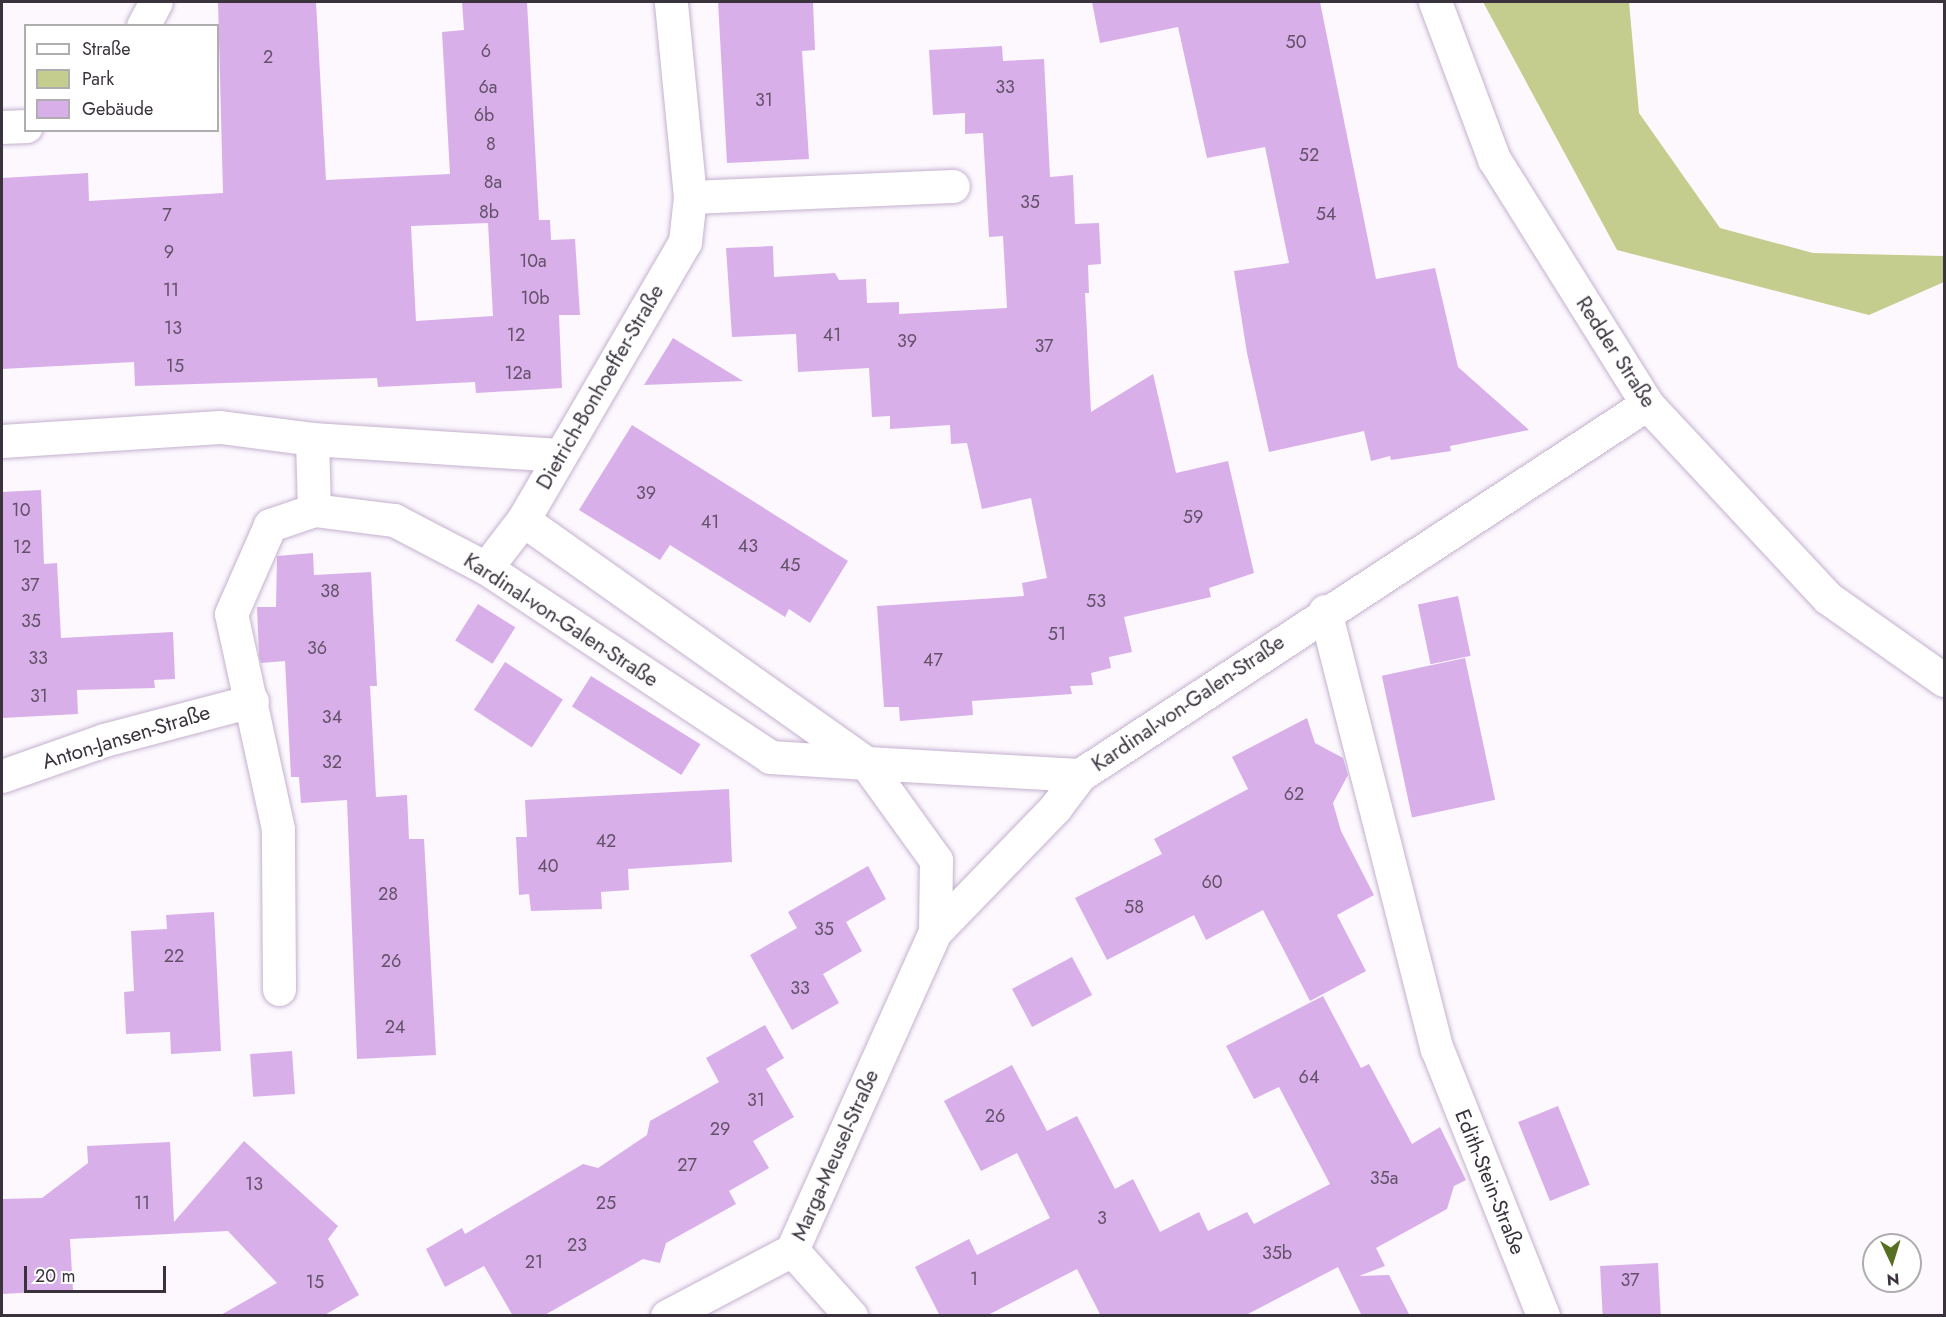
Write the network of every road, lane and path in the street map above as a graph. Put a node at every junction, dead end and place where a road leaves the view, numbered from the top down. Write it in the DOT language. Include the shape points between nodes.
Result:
graph roads {
  1 [pos="156,2"];
  2 [pos="671,2"];
  3 [pos="1436,2"];
  4 [pos="144,24"];
  5 [pos="24,126"];
  6 [pos="2,127"];
  7 [pos="953,186"];
  8 [pos="690,196"];
  9 [pos="1647,405"];
  10 [pos="312,439"];
  11 [pos="2,441"];
  12 [pos="560,455"];
  13 [pos="314,510"];
  14 [pos="524,520"];
  15 [pos="486,567"];
  16 [pos="1325,611"];
  17 [pos="1944,680"];
  18 [pos="252,702"];
  19 [pos="866,763"];
  20 [pos="1080,775"];
  21 [pos="2,776"];
  22 [pos="935,932"];
  23 [pos="279,989"];
  24 [pos="792,1250"];
  25 [pos="667,1316"];
  26 [pos="851,1316"];
  27 [pos="1544,1316"];
  1 -- 4 [label="street"];
  2 -- 8 [label="street, Dietrich-Bonhoeffer-Straße"];
  3 -- 9 [label="street, Redder Straße" via="1494,159"];
  5 -- 6 [label="street"];
  7 -- 8 [label="street"];
  8 -- 12 [label="street, Dietrich-Bonhoeffer-Straße" via="685,242"];
  9 -- 16 [label="street, Kardinal-von-Galen-Straße"];
  9 -- 17 [label="street, Redder Straße" via="1828,598"];
  10 -- 11 [label="street" via="220,427"];
  10 -- 12 [label="street"];
  10 -- 13 [label="street"];
  12 -- 14 [label="street, Dietrich-Bonhoeffer-Straße"];
  13 -- 15 [label="street, Kardinal-von-Galen-Straße" via="394,520"];
  13 -- 18 [label="street" via="270,525 231,614"];
  14 -- 15 [label="street, Dietrich-Bonhoeffer-Straße"];
  14 -- 19 [label="street"];
  15 -- 19 [label="street, Kardinal-von-Galen-Straße" via="770,757"];
  16 -- 20 [label="street, Kardinal-von-Galen-Straße"];
  16 -- 27 [label="street, Edith-Stein-Straße" via="1437,1049"];
  18 -- 21 [label="street, Anton-Jansen-Straße" via="104,740"];
  18 -- 23 [label="street" via="278,829"];
  19 -- 20 [label="street, Kardinal-von-Galen-Straße"];
  19 -- 22 [label="street, Marga-Meusel-Straße" via="936,860"];
  20 -- 22 [label="street, Marga-Meusel-Straße" via="1054,808"];
  22 -- 24 [label="street, Marga-Meusel-Straße"];
  24 -- 25 [label="street, Marga-Meusel-Straße"];
  24 -- 26 [label="street"];
}
